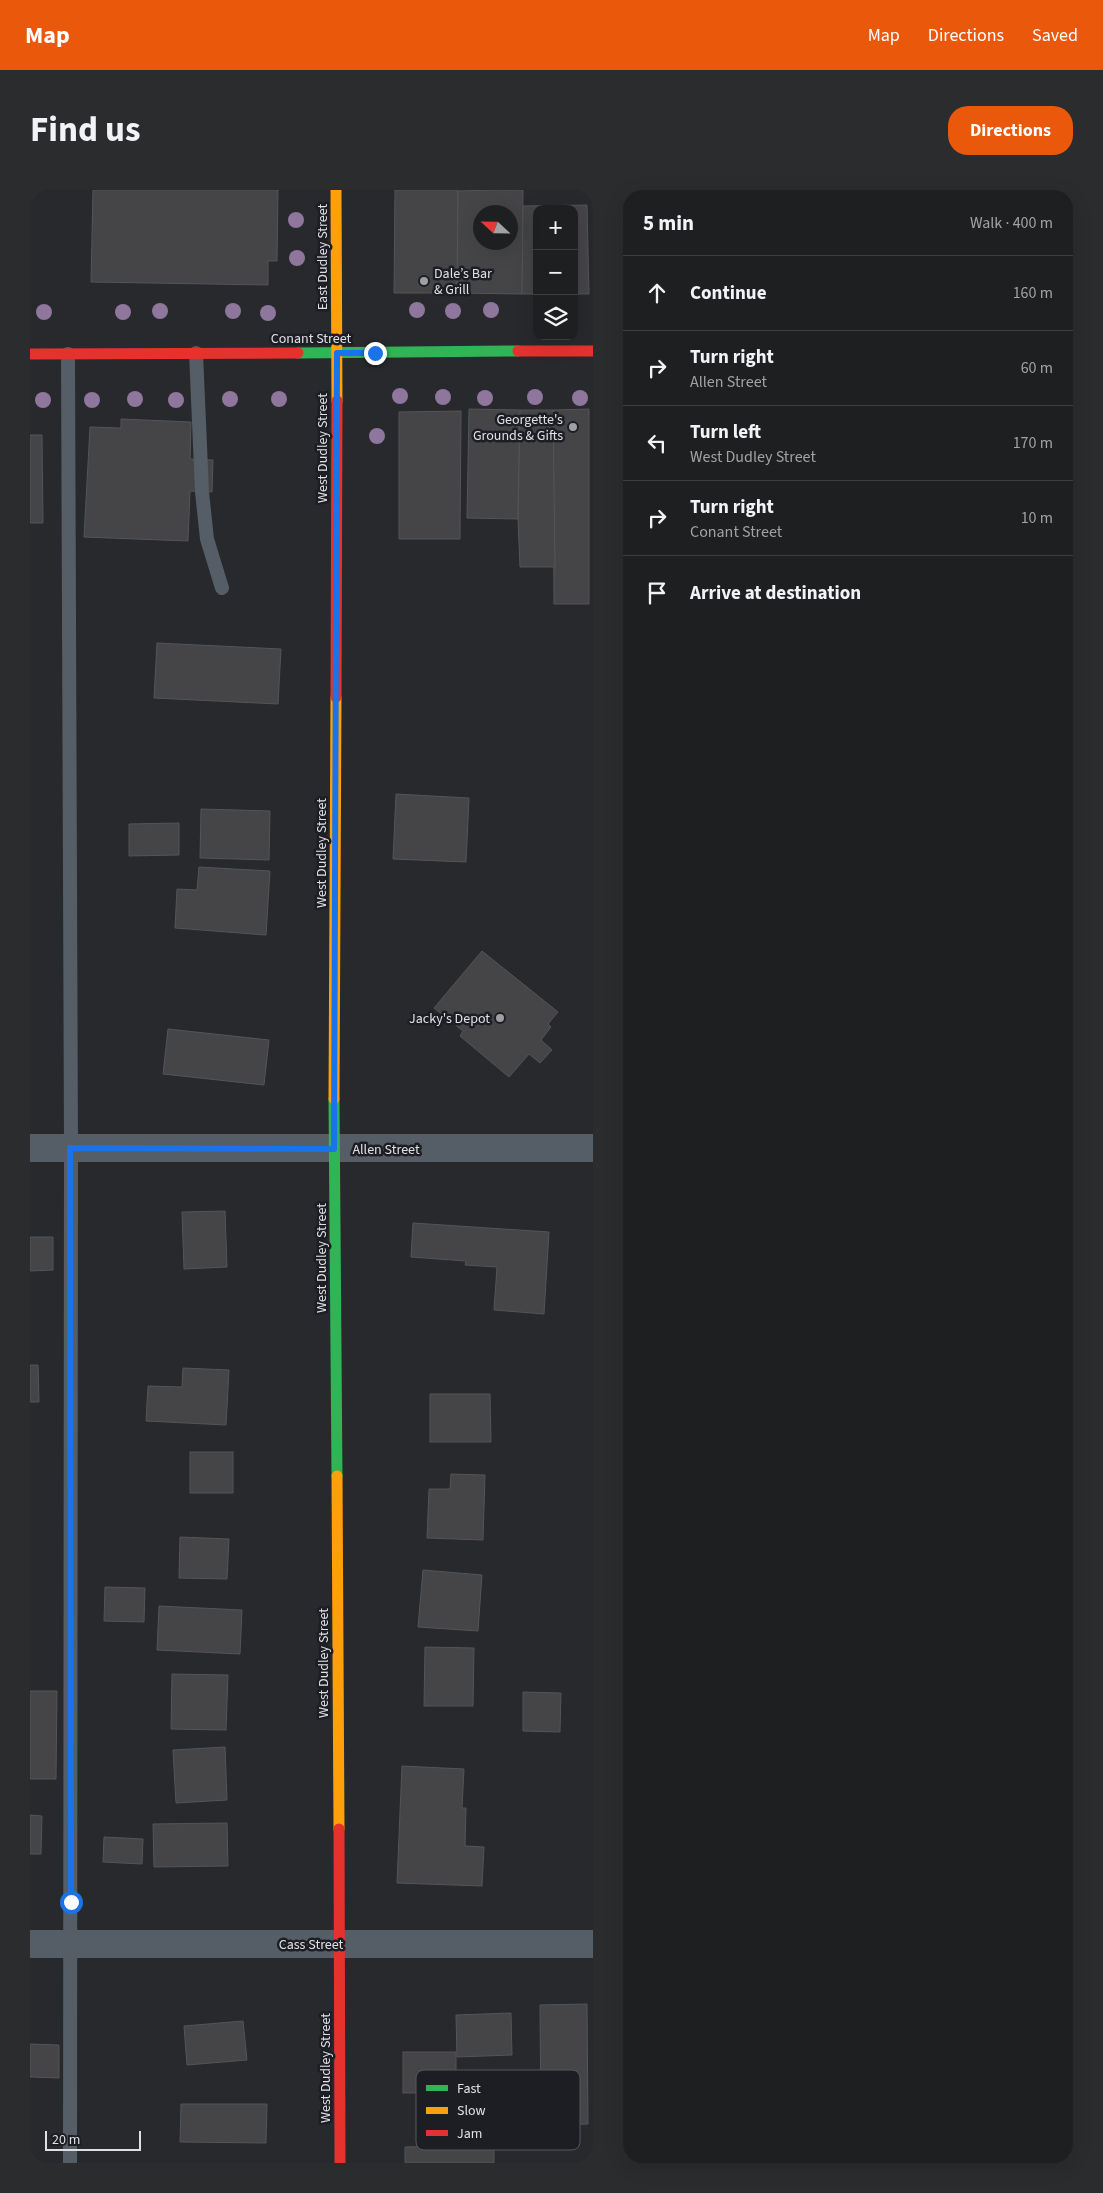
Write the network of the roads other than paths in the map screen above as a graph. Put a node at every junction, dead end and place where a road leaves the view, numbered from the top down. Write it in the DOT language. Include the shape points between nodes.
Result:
graph roads {
  1 [pos="336,190"];
  2 [pos="593,351"];
  3 [pos="196,353"];
  4 [pos="337,353"];
  5 [pos="30,354"];
  6 [pos="68,354"];
  7 [pos="222,588"];
  8 [pos="30,1148"];
  9 [pos="70,1148"];
  10 [pos="593,1148"];
  11 [pos="334,1149"];
  12 [pos="71,1943"];
  13 [pos="30,1944"];
  14 [pos="593,1944"];
  15 [pos="340,1945"];
  16 [pos="70,2163"];
  17 [pos="340,2163"];
  1 -- 4 [label="street, East Dudley Street"];
  2 -- 4 [label="street, Conant Street"];
  3 -- 4 [label="street, Conant Street"];
  3 -- 6 [label="street, Conant Street"];
  3 -- 7 [label="lane" via="207,539"];
  4 -- 11 [label="street, West Dudley Street"];
  5 -- 6 [label="street, Conant Street"];
  6 -- 9 [label="lane"];
  8 -- 9 [label="street, Allen Street"];
  9 -- 11 [label="street, Allen Street"];
  9 -- 12 [label="lane"];
  10 -- 11 [label="street, Allen Street"];
  11 -- 15 [label="street, West Dudley Street"];
  12 -- 13 [label="street, Cass Street"];
  12 -- 15 [label="street, Cass Street"];
  12 -- 16 [label="lane"];
  14 -- 15 [label="street, Cass Street"];
  15 -- 17 [label="street, West Dudley Street"];
}
